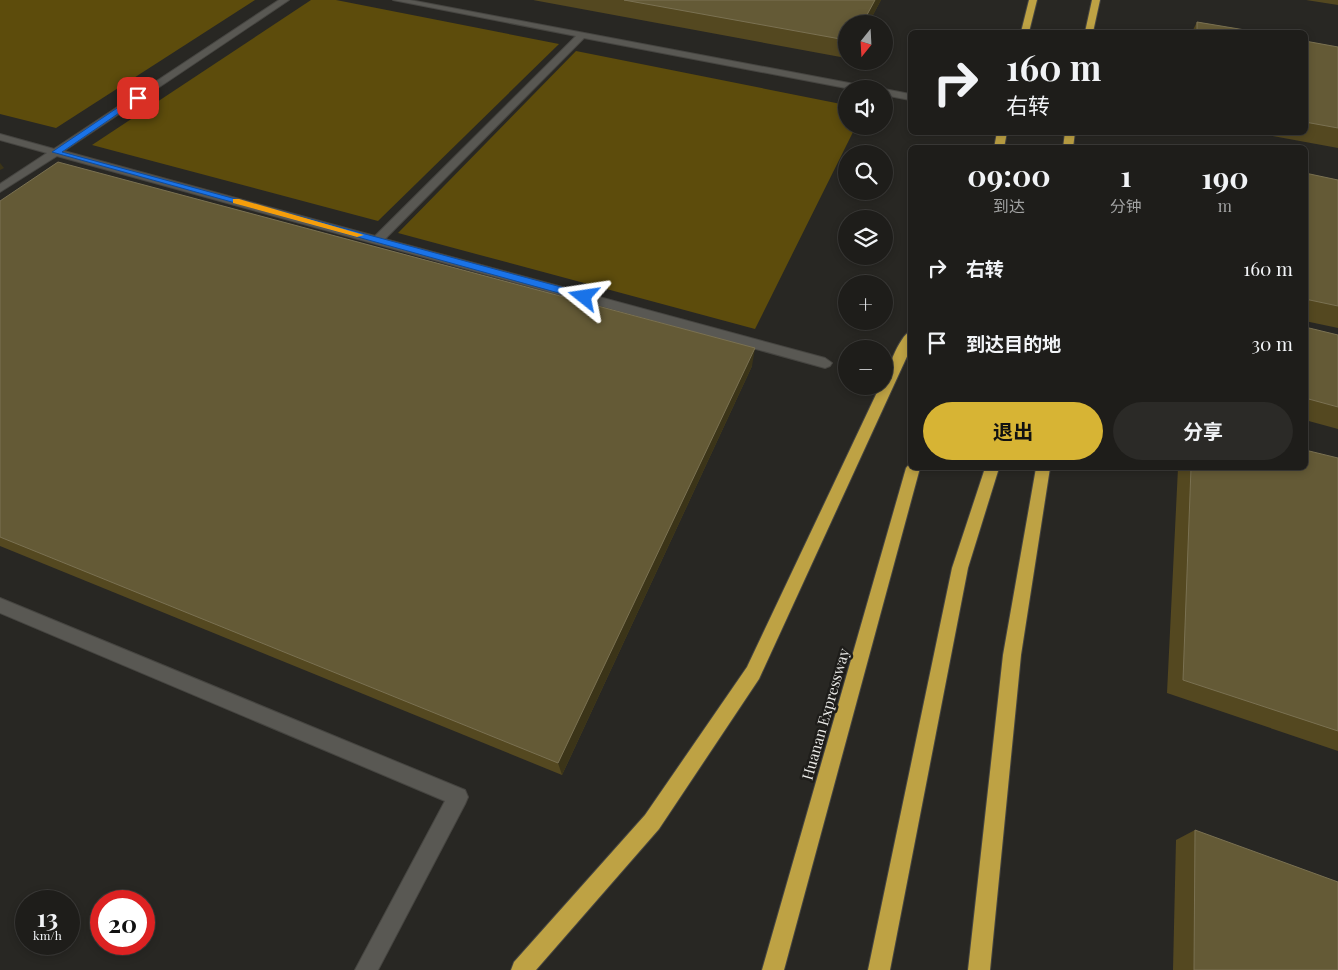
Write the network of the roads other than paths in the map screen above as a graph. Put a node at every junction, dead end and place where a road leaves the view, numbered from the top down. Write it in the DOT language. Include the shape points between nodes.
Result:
graph roads {
  1 [pos="285,0"];
  2 [pos="397,0"];
  3 [pos="450,0"];
  4 [pos="1033,0"];
  5 [pos="1096,0"];
  6 [pos="440,8"];
  7 [pos="1026,30"];
  8 [pos="1089,30"];
  9 [pos="582,35"];
  10 [pos="838,84"];
  11 [pos="893,94"];
  12 [pos="908,97"];
  13 [pos="0,137"];
  14 [pos="56,152"];
  15 [pos="0,190"];
  16 [pos="377,240"];
  17 [pos="908,340"];
  18 [pos="824,363"];
  19 [pos="912,470"];
  20 [pos="991,470"];
  21 [pos="1043,470"];
  22 [pos="0,605"];
  23 [pos="366,970"];
  24 [pos="522,970"];
  25 [pos="773,970"];
  26 [pos="879,970"];
  27 [pos="979,970"];
  1 -- 14 [label="lane"];
  2 -- 6 [label="lane"];
  3 -- 6 [label="lane"];
  4 -- 7 [label="highway"];
  5 -- 8 [label="highway"];
  6 -- 9 [label="lane"];
  9 -- 10 [label="lane"];
  9 -- 16 [label="lane"];
  11 -- 12 [label="lane"];
  13 -- 14 [label="lane"];
  14 -- 15 [label="lane"];
  14 -- 16 [label="lane"];
  16 -- 18 [label="lane"];
  17 -- 24 [label="highway" via="753,673 652,822"];
  19 -- 25 [label="highway, Huanan Expressway"];
  20 -- 26 [label="highway" via="960,568"];
  21 -- 27 [label="highway" via="1027,547 999,760"];
  22 -- 23 [label="lane" via="458,798"];
}
